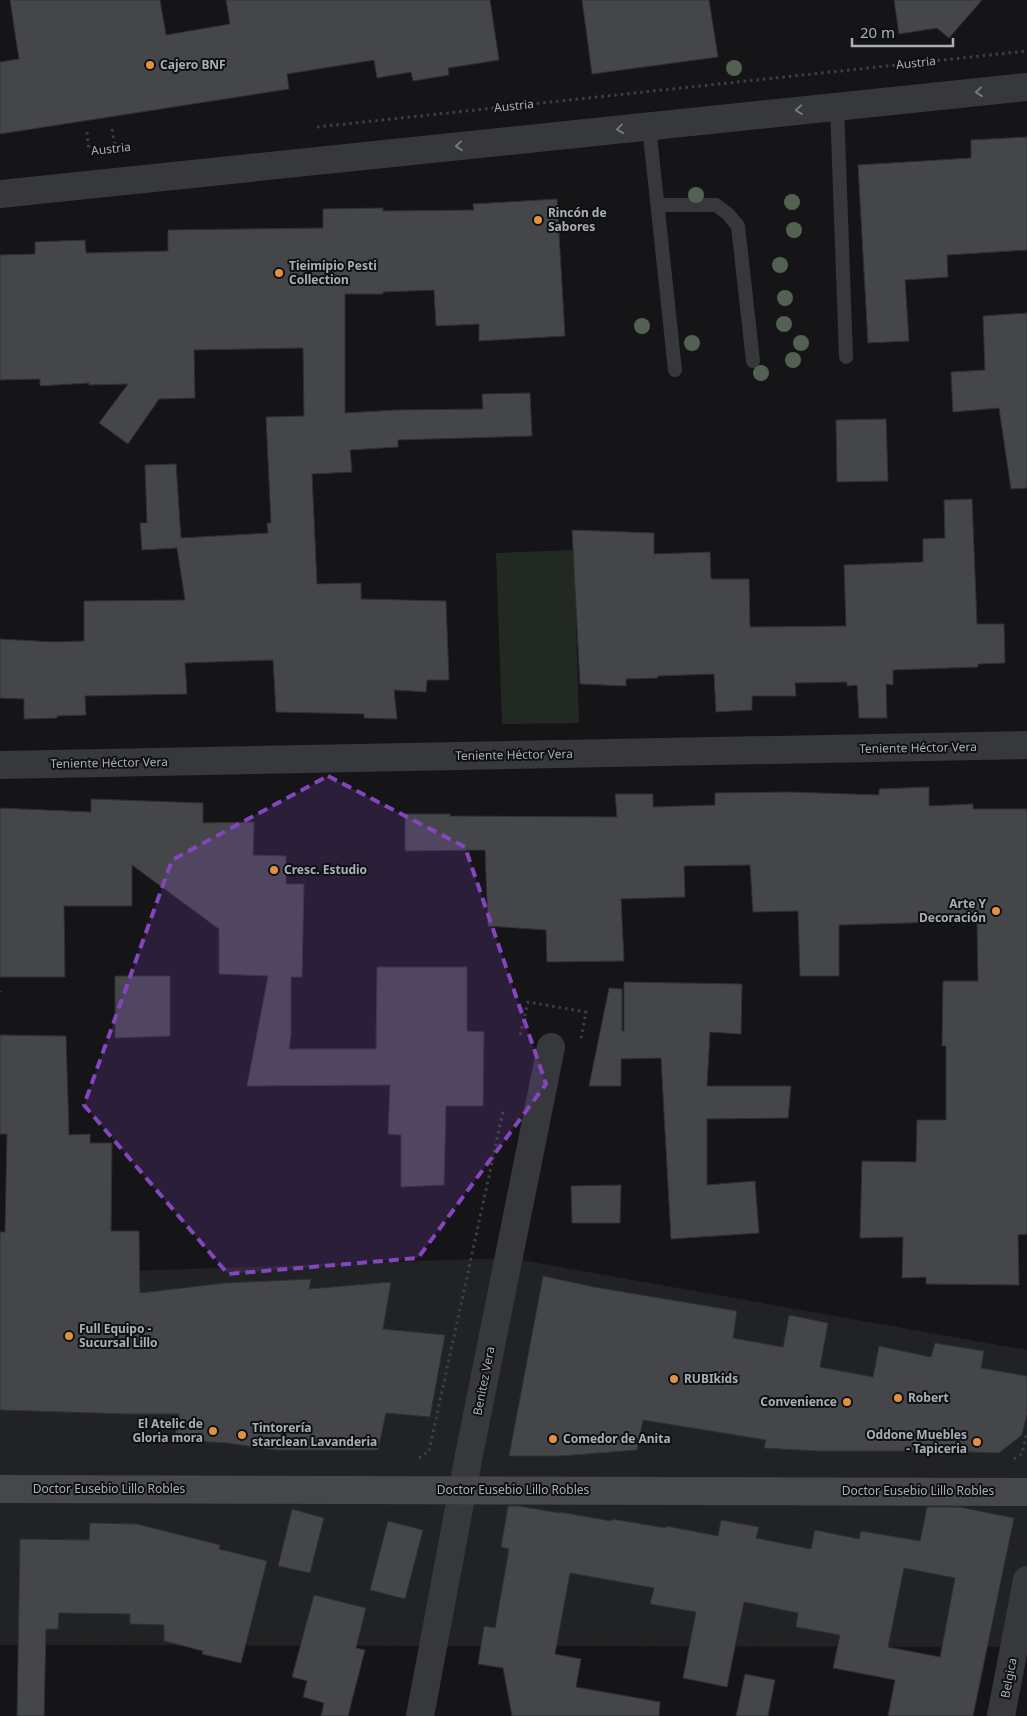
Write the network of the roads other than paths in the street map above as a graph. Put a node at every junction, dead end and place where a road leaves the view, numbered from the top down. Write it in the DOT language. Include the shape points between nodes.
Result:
graph roads {
  1 [pos="1027,86"];
  2 [pos="837,106"];
  3 [pos="650,126"];
  4 [pos="0,194"];
  5 [pos="658,205"];
  6 [pos="846,357"];
  7 [pos="753,361"];
  8 [pos="675,370"];
  9 [pos="1027,746"];
  10 [pos="0,765"];
  11 [pos="552,1047"];
  12 [pos="0,1489"];
  13 [pos="462,1490"];
  14 [pos="1027,1492"];
  15 [pos="1027,1580"];
  16 [pos="420,1716"];
  17 [pos="1001,1716"];
  1 -- 2 [label="street, one-way"];
  2 -- 3 [label="street, one-way"];
  2 -- 6 [label="lane"];
  3 -- 4 [label="street, one-way"];
  3 -- 5 [label="lane"];
  5 -- 7 [label="lane" via="716,205 738,226"];
  5 -- 8 [label="lane"];
  9 -- 10 [label="street, Teniente Héctor Vera"];
  11 -- 13 [label="street, Benitez Vera"];
  12 -- 13 [label="main road, Doctor Eusebio Lillo Robles"];
  13 -- 14 [label="main road, Doctor Eusebio Lillo Robles"];
  13 -- 16 [label="street, Benitez Vera"];
  15 -- 17 [label="street, Belgica"];
}
